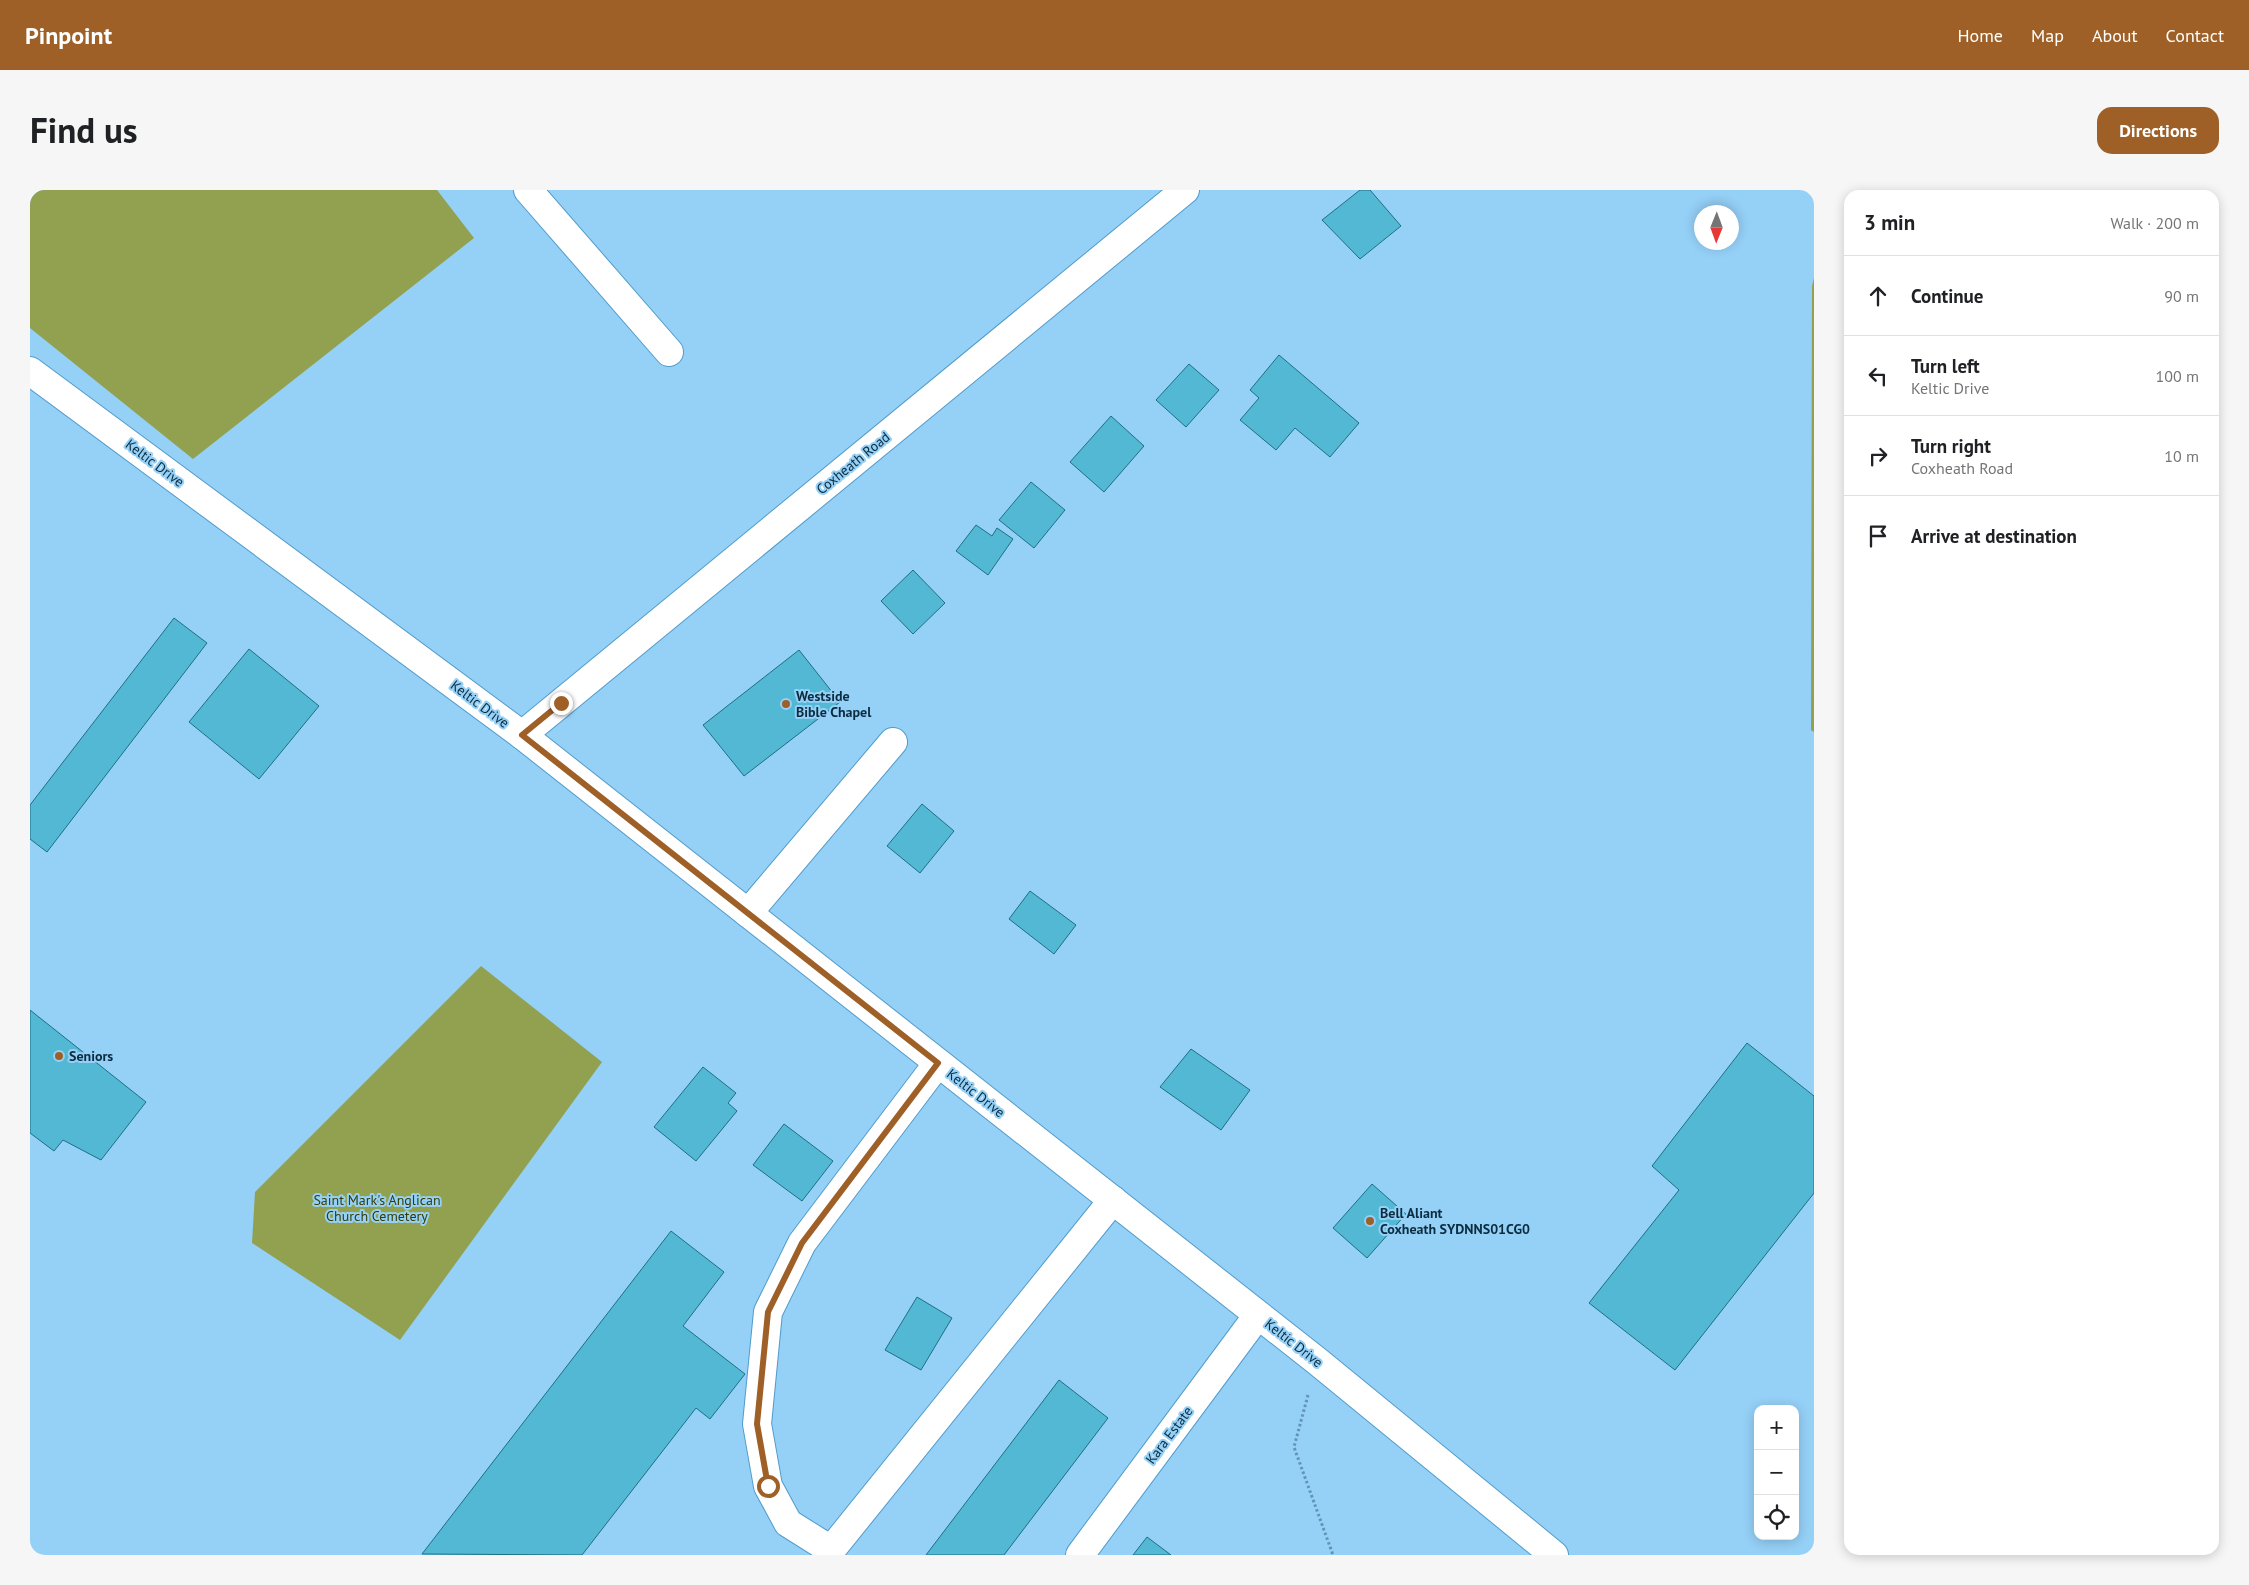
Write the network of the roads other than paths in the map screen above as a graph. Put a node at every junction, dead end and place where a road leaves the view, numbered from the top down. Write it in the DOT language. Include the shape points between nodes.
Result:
graph roads {
  1 [pos="528,190"];
  2 [pos="1185,190"];
  3 [pos="670,352"];
  4 [pos="30,371"];
  5 [pos="522,735"];
  6 [pos="893,742"];
  7 [pos="748,913"];
  8 [pos="938,1063"];
  9 [pos="1112,1200"];
  10 [pos="1258,1315"];
  11 [pos="829,1553"];
  12 [pos="1080,1555"];
  13 [pos="1554,1555"];
  1 -- 3 [label="main road"];
  2 -- 5 [label="main road, Coxheath Road"];
  4 -- 5 [label="main road, Keltic Drive"];
  5 -- 7 [label="main road, Keltic Drive"];
  6 -- 7 [label="main road"];
  7 -- 8 [label="main road, Keltic Drive"];
  8 -- 9 [label="main road, Keltic Drive"];
  8 -- 11 [label="main road" via="802,1243 768,1312 757,1424 768,1486 788,1524"];
  9 -- 10 [label="main road, Keltic Drive"];
  9 -- 11 [label="main road"];
  10 -- 12 [label="main road, Kara Estate"];
  10 -- 13 [label="main road, Keltic Drive"];
}
